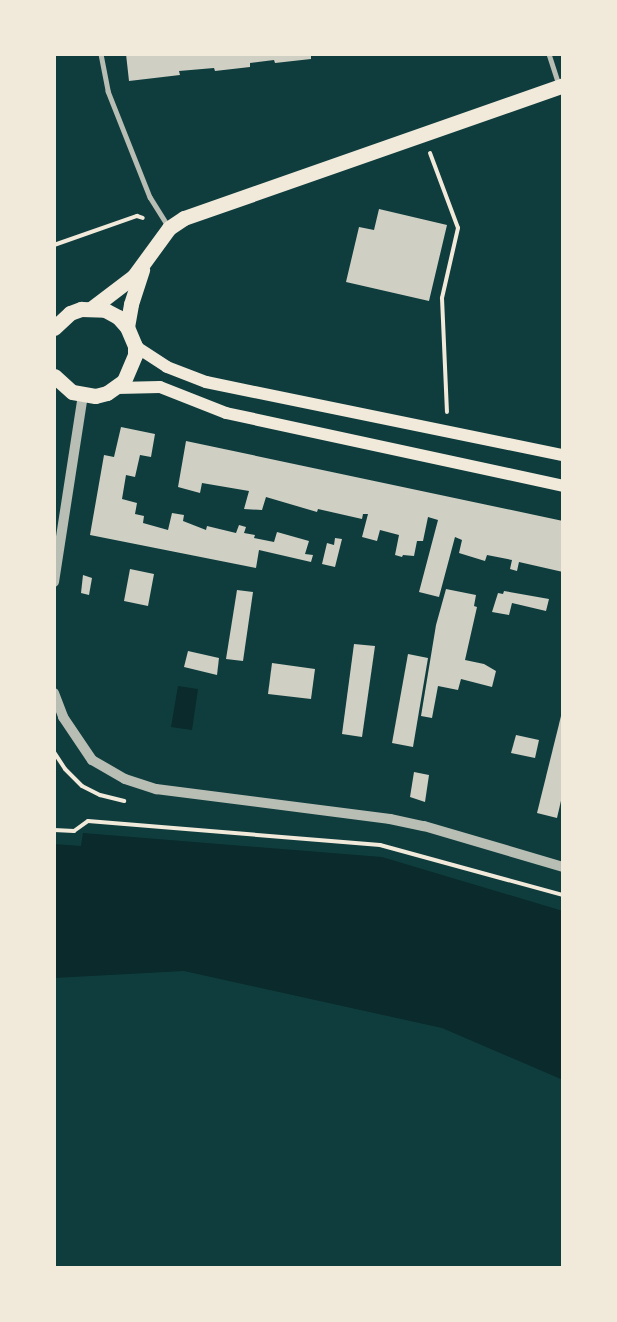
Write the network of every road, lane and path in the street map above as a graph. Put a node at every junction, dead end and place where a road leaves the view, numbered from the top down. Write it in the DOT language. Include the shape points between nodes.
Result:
graph roads {
  1 [pos="101,54"];
  2 [pos="549,54"];
  3 [pos="561,86"];
  4 [pos="423,134"];
  5 [pos="169,228"];
  6 [pos="54,245"];
  7 [pos="146,259"];
  8 [pos="92,308"];
  9 [pos="127,327"];
  10 [pos="54,328"];
  11 [pos="135,346"];
  12 [pos="54,376"];
  13 [pos="117,388"];
  14 [pos="83,395"];
  15 [pos="445,430"];
  16 [pos="563,454"];
  17 [pos="563,486"];
  18 [pos="54,582"];
  19 [pos="54,693"];
  20 [pos="54,830"];
  21 [pos="563,867"];
  22 [pos="563,895"];
  1 -- 5 [label="lane" via="108,91 150,197"];
  2 -- 3 [label="lane"];
  3 -- 4 [label="main road"];
  4 -- 5 [label="main road" via="184,218"];
  4 -- 15 [label="path" via="458,228 442,298 448,404"];
  5 -- 6 [label="path" via="137,216"];
  5 -- 7 [label="main road"];
  7 -- 8 [label="main road" via="125,283"];
  7 -- 9 [label="main road"];
  8 -- 9 [label="main road" via="118,317"];
  8 -- 10 [label="main road" via="70,313"];
  9 -- 11 [label="main road"];
  11 -- 13 [label="main road" via="129,374"];
  11 -- 15 [label="main road" via="167,368 206,382"];
  12 -- 14 [label="main road" via="72,392"];
  13 -- 14 [label="main road" via="95,396"];
  13 -- 17 [label="main road" via="160,387 226,413"];
  14 -- 18 [label="street"];
  15 -- 16 [label="main road"];
  19 -- 21 [label="street" via="77,740 92,760 125,779 156,789 390,819"];
  20 -- 22 [label="path" via="74,831 88,821 380,845"];
}
